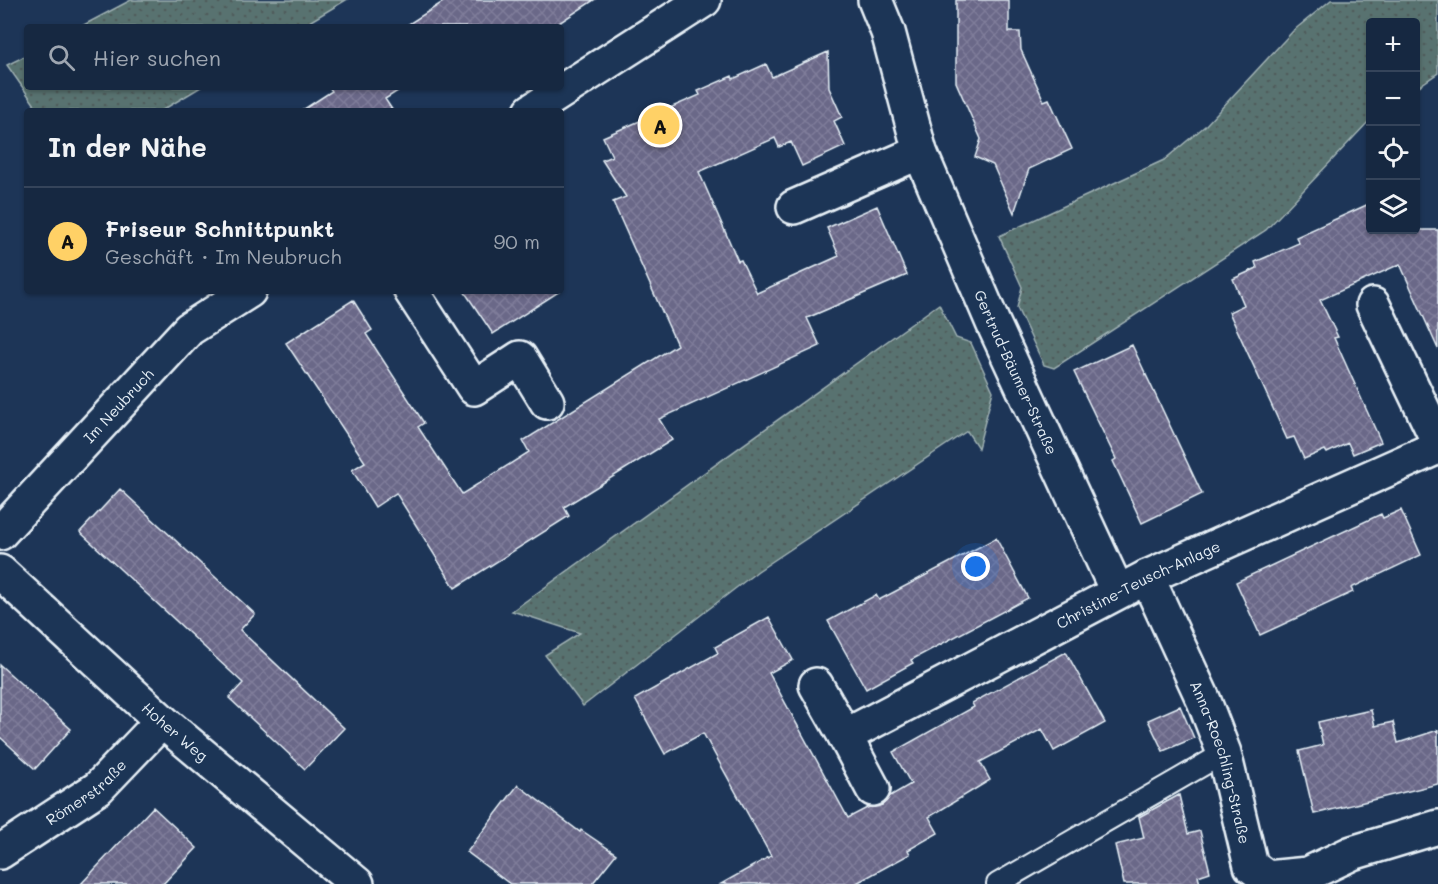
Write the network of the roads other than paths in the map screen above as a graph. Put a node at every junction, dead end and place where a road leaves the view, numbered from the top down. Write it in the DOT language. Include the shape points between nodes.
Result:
graph roads {
  1 [pos="704,0"];
  2 [pos="875,0"];
  3 [pos="564,90"];
  4 [pos="564,90"];
  5 [pos="536,108"];
  6 [pos="920,152"];
  7 [pos="794,207"];
  8 [pos="244,294"];
  9 [pos="413,294"];
  10 [pos="1373,305"];
  11 [pos="548,402"];
  12 [pos="1438,441"];
  13 [pos="1438,447"];
  14 [pos="0,533"];
  15 [pos="0,572"];
  16 [pos="1147,577"];
  17 [pos="1118,591"];
  18 [pos="816,685"];
  19 [pos="162,721"];
  20 [pos="845,736"];
  21 [pos="1224,753"];
  22 [pos="873,789"];
  23 [pos="1438,827"];
  24 [pos="0,852"];
  25 [pos="357,884"];
  26 [pos="997,884"];
  1 -- 4 [label="street"];
  2 -- 6 [label="street, Gertrud-Bäumer-Straße" via="888,32"];
  3 -- 5 [label="street"];
  6 -- 7 [label="street"];
  6 -- 17 [label="street, Gertrud-Bäumer-Straße" via="993,323"];
  8 -- 14 [label="street, Im Neubruch" via="189,329"];
  9 -- 11 [label="street" via="474,388 520,358"];
  10 -- 12 [label="street"];
  13 -- 16 [label="street, Christine-Teusch-Anlage"];
  15 -- 19 [label="street, Hoher Weg"];
  16 -- 17 [label="street, Christine-Teusch-Anlage"];
  16 -- 21 [label="street, Anna-Roechling-Straße"];
  17 -- 20 [label="street, Christine-Teusch-Anlage"];
  18 -- 20 [label="street"];
  19 -- 24 [label="street, Römerstraße" via="98,788"];
  19 -- 25 [label="street, Hoher Weg"];
  20 -- 22 [label="street"];
  21 -- 23 [label="street, Anna-Roechling-Straße" via="1251,866 1267,878 1308,874 1352,853"];
  21 -- 26 [label="lane"];
}
